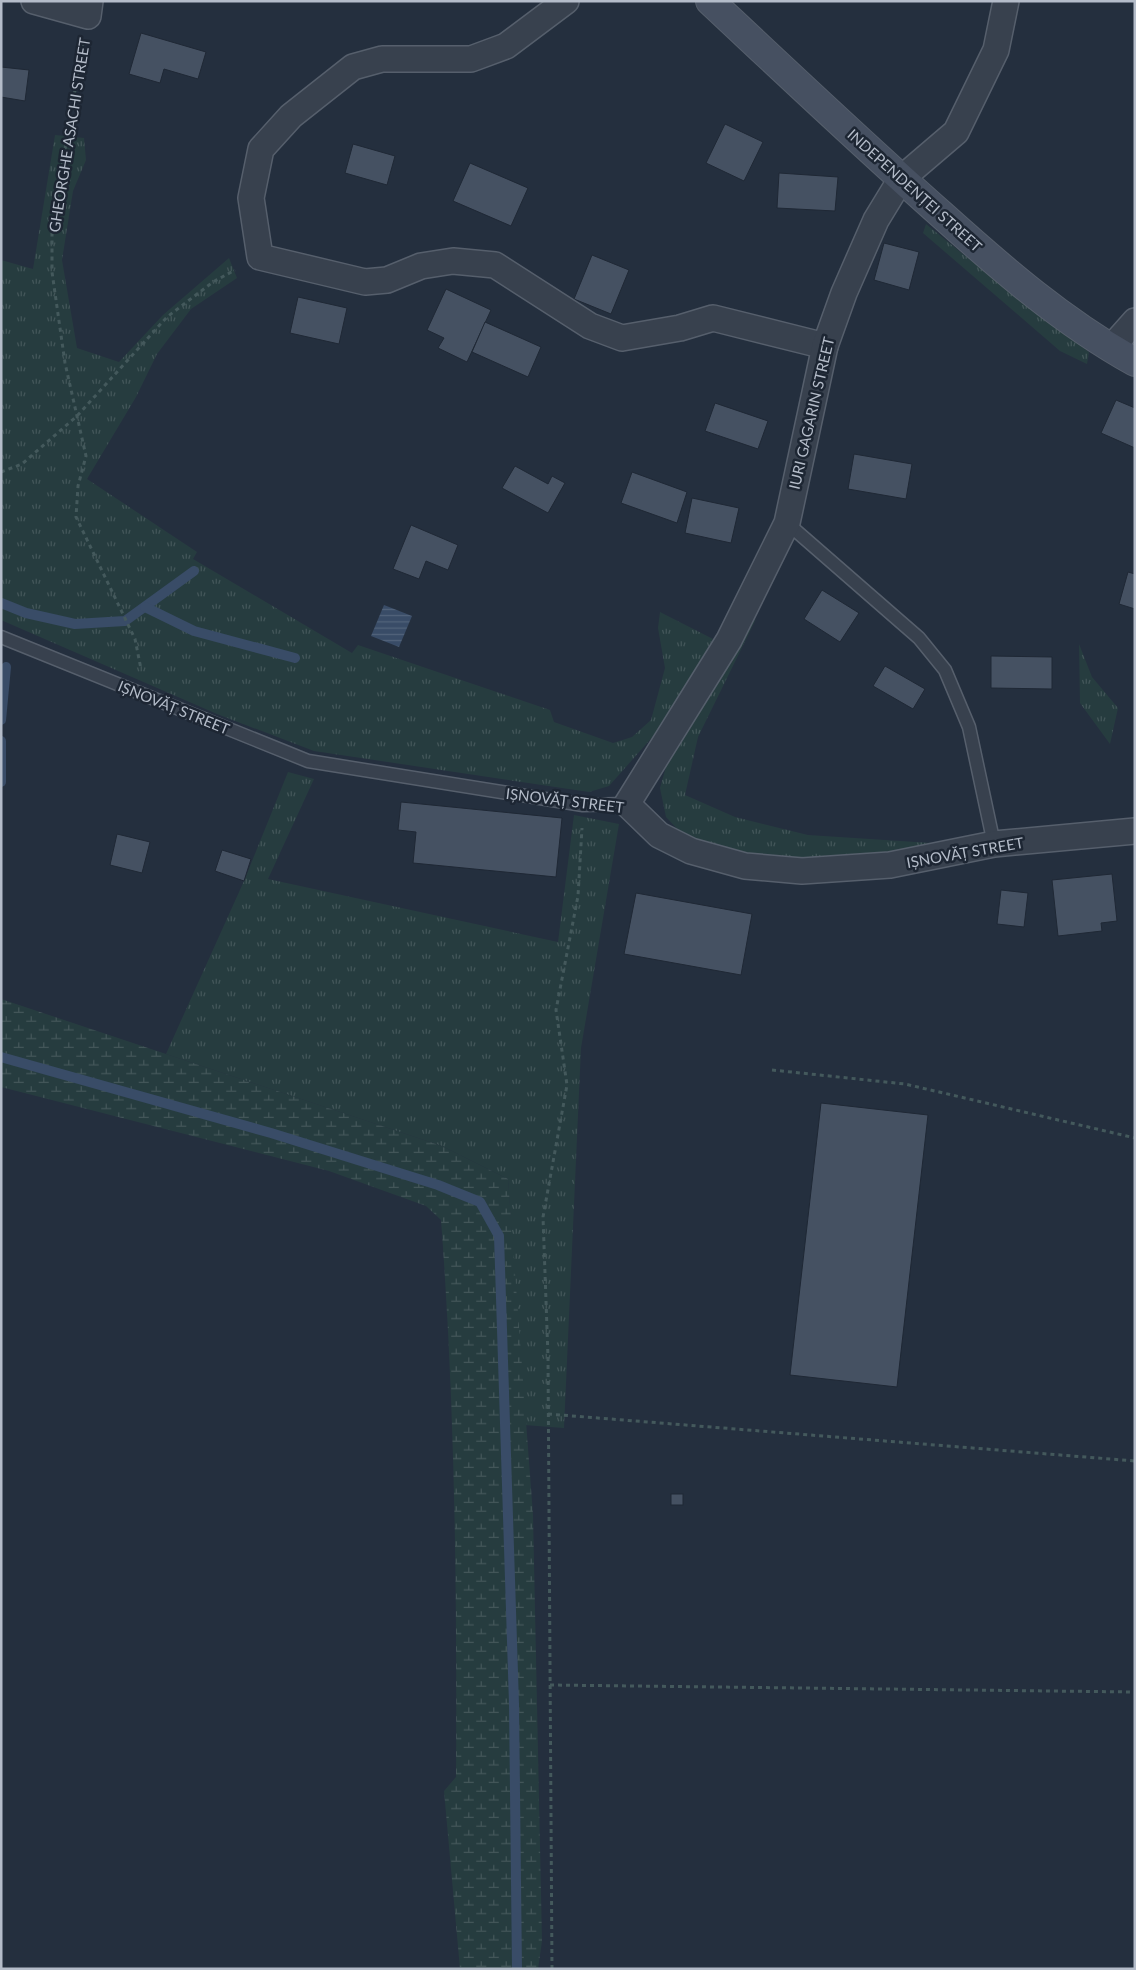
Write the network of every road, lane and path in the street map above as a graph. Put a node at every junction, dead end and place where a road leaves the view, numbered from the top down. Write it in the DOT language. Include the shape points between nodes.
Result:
graph roads {
  1 [pos="34,1"];
  2 [pos="566,1"];
  3 [pos="710,1"];
  4 [pos="1006,1"];
  5 [pos="89,8"];
  6 [pos="901,179"];
  7 [pos="260,257"];
  8 [pos="1135,321"];
  9 [pos="825,346"];
  10 [pos="1111,348"];
  11 [pos="1135,362"];
  12 [pos="77,416"];
  13 [pos="1,472"];
  14 [pos="787,523"];
  15 [pos="1,637"];
  16 [pos="135,639"];
  17 [pos="627,804"];
  18 [pos="583,805"];
  19 [pos="1135,831"];
  20 [pos="994,844"];
  21 [pos="772,1070"];
  22 [pos="1135,1138"];
  23 [pos="548,1414"];
  24 [pos="1135,1461"];
  25 [pos="550,1685"];
  26 [pos="1135,1692"];
  27 [pos="552,1969"];
  1 -- 5 [label="street"];
  2 -- 7 [label="street" via="506,46 471,59 382,59 353,67 291,116 261,149 251,198"];
  3 -- 6 [label="main road, INDEPENDENȚEI STREET"];
  4 -- 6 [label="street, IURI GAGARIN STREET" via="996,50 956,132"];
  5 -- 12 [label="path, GHEORGHE ASACHI STREET" via="52,226 52,272 65,363"];
  6 -- 9 [label="street, IURI GAGARIN STREET" via="876,220"];
  6 -- 10 [label="main road, INDEPENDENȚEI STREET" via="1021,285"];
  7 -- 9 [label="street" via="366,282 387,280 421,266 454,261 495,265 590,326 622,338 680,328 713,318"];
  7 -- 12 [label="path" via="213,282 167,317"];
  8 -- 10 [label="street"];
  9 -- 14 [label="street, IURI GAGARIN STREET"];
  10 -- 11 [label="main road, INDEPENDENȚEI STREET"];
  12 -- 13 [label="path" via="22,464"];
  12 -- 16 [label="path, GHEORGHE ASACHI STREET" via="86,456 78,486 76,517"];
  14 -- 17 [label="street, IURI GAGARIN STREET" via="729,640"];
  14 -- 20 [label="lane" via="919,638 945,670 969,727"];
  15 -- 18 [label="lane, IȘNOVĂȚ STREET" via="308,761"];
  17 -- 18 [label="lane, IȘNOVĂȚ STREET"];
  17 -- 20 [label="street, IȘNOVĂȚ STREET" via="659,835 691,851 745,866 802,872 890,865"];
  18 -- 23 [label="path" via="578,896 556,1010 566,1085 542,1217"];
  19 -- 20 [label="street, IȘNOVĂȚ STREET"];
  21 -- 22 [label="path" via="904,1084"];
  23 -- 24 [label="path"];
  23 -- 25 [label="path"];
  25 -- 26 [label="path"];
  25 -- 27 [label="path"];
}
